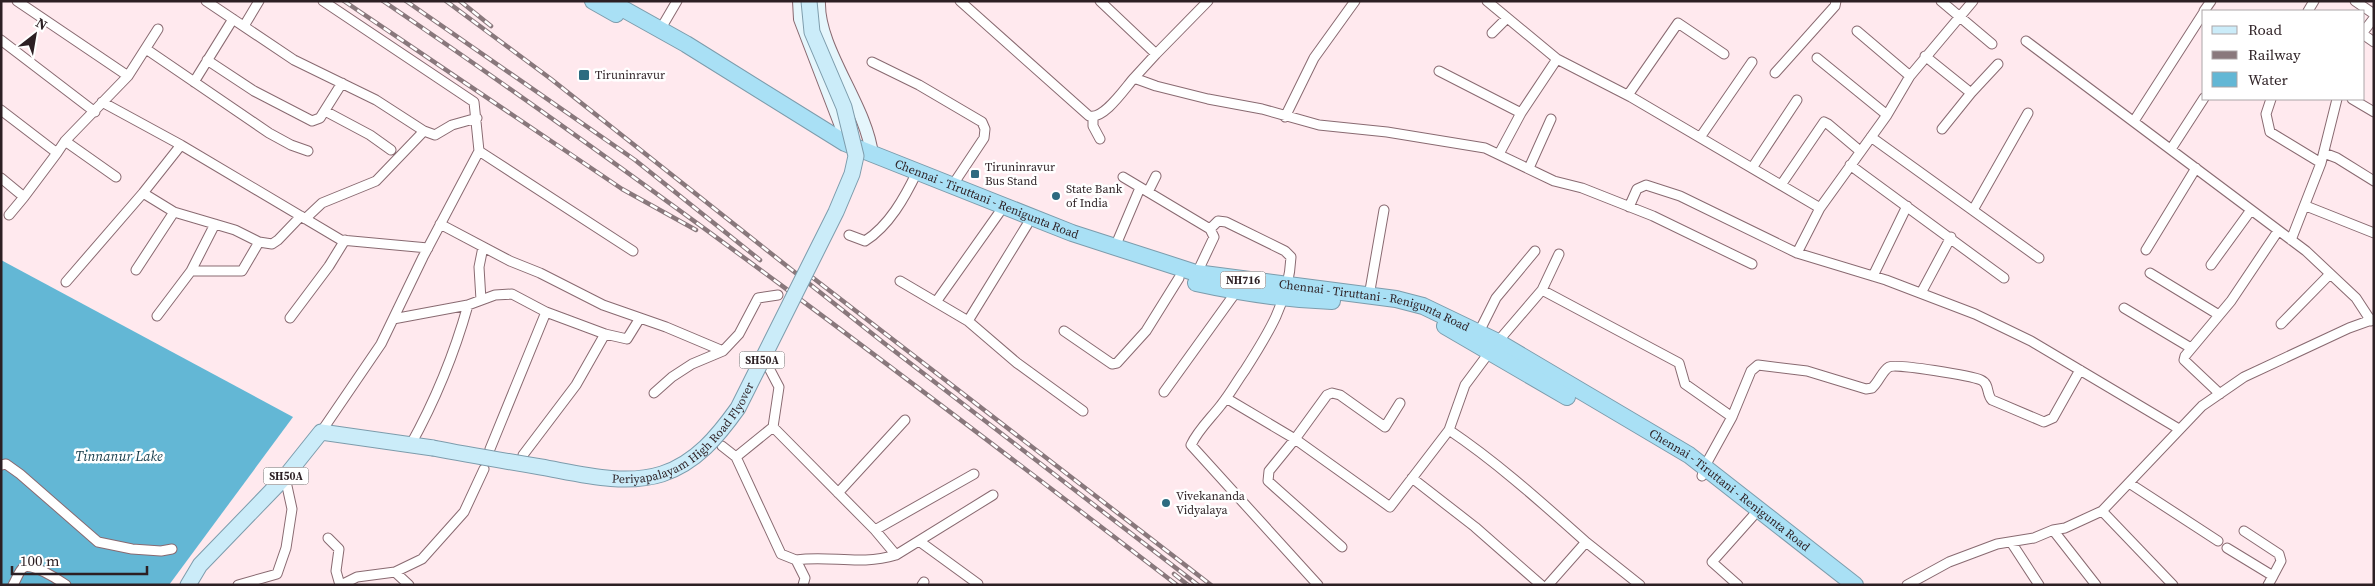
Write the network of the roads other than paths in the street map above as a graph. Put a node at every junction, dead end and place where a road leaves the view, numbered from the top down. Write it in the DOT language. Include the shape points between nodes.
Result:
graph roads {
  1 [pos="17,1"];
  2 [pos="206,1"];
  3 [pos="259,1"];
  4 [pos="323,1"];
  5 [pos="593,1"];
  6 [pos="609,1"];
  7 [pos="677,1"];
  8 [pos="799,1"];
  9 [pos="809,1"];
  10 [pos="819,1"];
  11 [pos="960,1"];
  12 [pos="1100,1"];
  13 [pos="1208,1"];
  14 [pos="1356,1"];
  15 [pos="1487,1"];
  16 [pos="1836,1"];
  17 [pos="1941,1"];
  18 [pos="1973,1"];
  19 [pos="2355,1"];
  20 [pos="2374,14"];
  21 [pos="2202,15"];
  22 [pos="1959,17"];
  23 [pos="1506,18"];
  24 [pos="2374,18"];
  25 [pos="233,19"];
  26 [pos="244,26"];
  27 [pos="158,29"];
  28 [pos="660,30"];
  29 [pos="2365,30"];
  30 [pos="1857,31"];
  31 [pos="1492,34"];
  32 [pos="1,40"];
  33 [pos="2026,41"];
  34 [pos="1992,44"];
  35 [pos="146,49"];
  36 [pos="1156,54"];
  37 [pos="1724,54"];
  38 [pos="1925,56"];
  39 [pos="1557,58"];
  40 [pos="1817,58"];
  41 [pos="207,60"];
  42 [pos="872,62"];
  43 [pos="1752,62"];
  44 [pos="1998,64"];
  45 [pos="1439,72"];
  46 [pos="1775,73"];
  47 [pos="128,76"];
  48 [pos="1910,76"];
  49 [pos="1134,78"];
  50 [pos="194,82"];
  51 [pos="342,83"];
  52 [pos="1971,93"];
  53 [pos="1628,95"];
  54 [pos="1797,100"];
  55 [pos="2203,100"];
  56 [pos="2271,100"];
  57 [pos="2337,100"];
  58 [pos="2354,100"];
  59 [pos="102,102"];
  60 [pos="1,110"];
  61 [pos="325,111"];
  62 [pos="94,112"];
  63 [pos="2374,112"];
  64 [pos="1521,113"];
  65 [pos="2028,113"];
  66 [pos="1887,115"];
  67 [pos="1093,117"];
  68 [pos="1285,117"];
  69 [pos="476,118"];
  70 [pos="1551,120"];
  71 [pos="2134,121"];
  72 [pos="1942,129"];
  73 [pos="424,131"];
  74 [pos="1701,136"];
  75 [pos="1871,137"];
  76 [pos="1100,139"];
  77 [pos="65,141"];
  78 [pos="847,144"];
  79 [pos="181,145"];
  80 [pos="2171,149"];
  81 [pos="391,150"];
  82 [pos="308,151"];
  83 [pos="479,151"];
  84 [pos="1860,151"];
  85 [pos="57,153"];
  86 [pos="2324,153"];
  87 [pos="1499,154"];
  88 [pos="872,155"];
  89 [pos="2321,163"];
  90 [pos="1850,165"];
  91 [pos="1528,168"];
  92 [pos="1752,168"];
  93 [pos="2196,168"];
  94 [pos="916,176"];
  95 [pos="1156,176"];
  96 [pos="116,177"];
  97 [pos="1123,177"];
  98 [pos="1,178"];
  99 [pos="2374,181"];
  100 [pos="1781,184"];
  101 [pos="952,186"];
  102 [pos="1144,190"];
  103 [pos="143,193"];
  104 [pos="24,197"];
  105 [pos="1907,206"];
  106 [pos="2306,206"];
  107 [pos="1629,207"];
  108 [pos="1820,208"];
  109 [pos="1384,210"];
  110 [pos="1973,210"];
  111 [pos="2251,210"];
  112 [pos="174,212"];
  113 [pos="999,213"];
  114 [pos="9,215"];
  115 [pos="303,218"];
  116 [pos="215,224"];
  117 [pos="440,224"];
  118 [pos="1027,225"];
  119 [pos="1210,228"];
  120 [pos="2278,231"];
  121 [pos="2374,233"];
  122 [pos="849,235"];
  123 [pos="1950,237"];
  124 [pos="345,240"];
  125 [pos="2291,240"];
  126 [pos="259,242"];
  127 [pos="483,247"];
  128 [pos="1115,247"];
  129 [pos="428,248"];
  130 [pos="2146,250"];
  131 [pos="633,251"];
  132 [pos="1535,251"];
  133 [pos="1797,253"];
  134 [pos="1558,254"];
  135 [pos="2039,258"];
  136 [pos="1752,264"];
  137 [pos="2211,265"];
  138 [pos="136,270"];
  139 [pos="191,271"];
  140 [pos="2150,273"];
  141 [pos="2330,274"];
  142 [pos="1873,276"];
  143 [pos="1189,278"];
  144 [pos="2004,278"];
  145 [pos="900,281"];
  146 [pos="66,282"];
  147 [pos="1542,290"];
  148 [pos="1236,292"];
  149 [pos="1286,292"];
  150 [pos="1921,294"];
  151 [pos="778,295"];
  152 [pos="1369,296"];
  153 [pos="481,300"];
  154 [pos="936,302"];
  155 [pos="468,305"];
  156 [pos="2124,308"];
  157 [pos="546,312"];
  158 [pos="2219,315"];
  159 [pos="157,316"];
  160 [pos="290,318"];
  161 [pos="640,318"];
  162 [pos="393,319"];
  163 [pos="2372,320"];
  164 [pos="968,321"];
  165 [pos="2281,324"];
  166 [pos="1064,331"];
  167 [pos="1478,332"];
  168 [pos="605,334"];
  169 [pos="1493,347"];
  170 [pos="2191,348"];
  171 [pos="723,351"];
  172 [pos="769,368"];
  173 [pos="2080,370"];
  174 [pos="1164,392"];
  175 [pos="654,393"];
  176 [pos="2220,394"];
  177 [pos="1226,398"];
  178 [pos="1400,403"];
  179 [pos="1083,411"];
  180 [pos="1732,417"];
  181 [pos="905,420"];
  182 [pos="773,427"];
  183 [pos="2179,429"];
  184 [pos="1449,430"];
  185 [pos="321,432"];
  186 [pos="1295,440"];
  187 [pos="410,446"];
  188 [pos="722,446"];
  189 [pos="490,449"];
  190 [pos="523,455"];
  191 [pos="736,457"];
  192 [pos="1,465"];
  193 [pos="484,469"];
  194 [pos="1704,471"];
  195 [pos="974,474"];
  196 [pos="285,477"];
  197 [pos="1412,478"];
  198 [pos="2129,483"];
  199 [pos="838,492"];
  200 [pos="993,495"];
  201 [pos="2102,510"];
  202 [pos="1754,516"];
  203 [pos="875,530"];
  204 [pos="2054,530"];
  205 [pos="2244,531"];
  206 [pos="328,538"];
  207 [pos="919,541"];
  208 [pos="1586,542"];
  209 [pos="2012,542"];
  210 [pos="2218,542"];
  211 [pos="1342,547"];
  212 [pos="2227,548"];
  213 [pos="172,549"];
  214 [pos="896,555"];
  215 [pos="796,560"];
  216 [pos="395,572"];
  217 [pos="2273,576"];
  218 [pos="978,584"];
  219 [pos="13,585"];
  220 [pos="66,585"];
  221 [pos="188,585"];
  222 [pos="238,585"];
  223 [pos="340,585"];
  224 [pos="409,585"];
  225 [pos="803,585"];
  226 [pos="1318,585"];
  227 [pos="1541,585"];
  228 [pos="1548,585"];
  229 [pos="1640,585"];
  230 [pos="1738,585"];
  231 [pos="1836,585"];
  232 [pos="1855,585"];
  233 [pos="1907,585"];
  234 [pos="2039,585"];
  235 [pos="2096,585"];
  236 [pos="2173,585"];
  237 [pos="2268,585"];
  1 -- 47 [label="street"];
  2 -- 25 [label="street"];
  3 -- 26 [label="street"];
  4 -- 69 [label="street" via="474,102"];
  5 -- 94 [label="highway, Chennai - Tiruttani - Renigunta Road / NH716" via="659,37 848,153"];
  6 -- 28 [label="highway, Chennai - Tiruttani - Renigunta Road / NH716"];
  7 -- 28 [label="street"];
  8 -- 78 [label="street" via="800,19"];
  9 -- 187 [label="main road, Periyapalayam High Road Flyover / SH50A, bridge" via="812,32 844,107 856,156 836,212 738,408 723,430 682,465 661,474 640,477 606,478"];
  10 -- 88 [label="street" via="823,31"];
  11 -- 67 [label="street"];
  12 -- 36 [label="street"];
  13 -- 36 [label="street"];
  14 -- 68 [label="street" via="1314,58"];
  15 -- 23 [label="street"];
  16 -- 46 [label="street"];
  17 -- 22 [label="street"];
  18 -- 22 [label="street"];
  19 -- 20 [label="street"];
  21 -- 71 [label="street"];
  22 -- 34 [label="street"];
  22 -- 38 [label="street"];
  23 -- 31 [label="street"];
  23 -- 39 [label="street"];
  24 -- 29 [label="street"];
  25 -- 26 [label="street"];
  25 -- 41 [label="street"];
  26 -- 51 [label="street" via="294,60"];
  27 -- 35 [label="street"];
  28 -- 78 [label="highway, Chennai - Tiruttani - Renigunta Road / NH716"];
  30 -- 48 [label="street"];
  32 -- 62 [label="street"];
  33 -- 71 [label="street"];
  35 -- 47 [label="street"];
  35 -- 50 [label="street"];
  36 -- 49 [label="street"];
  37 -- 53 [label="street" via="1678,23"];
  38 -- 48 [label="street"];
  38 -- 52 [label="street"];
  39 -- 53 [label="street"];
  39 -- 64 [label="street"];
  40 -- 66 [label="street"];
  41 -- 50 [label="street"];
  41 -- 61 [label="street" via="306,120 316,120"];
  42 -- 101 [label="street" via="982,122 986,129 984,138"];
  43 -- 74 [label="street"];
  44 -- 52 [label="street"];
  45 -- 64 [label="street"];
  47 -- 59 [label="street"];
  48 -- 66 [label="street"];
  49 -- 67 [label="street" via="1102,114"];
  49 -- 68 [label="street"];
  50 -- 82 [label="street" via="269,132"];
  51 -- 61 [label="street"];
  51 -- 73 [label="street" via="376,100"];
  52 -- 72 [label="street"];
  53 -- 74 [label="street"];
  54 -- 92 [label="street"];
  55 -- 80 [label="street"];
  56 -- 89 [label="street" via="2266,114 2270,132"];
  57 -- 86 [label="street"];
  58 -- 63 [label="street"];
  59 -- 62 [label="street"];
  59 -- 79 [label="street"];
  60 -- 85 [label="street"];
  61 -- 81 [label="street"];
  62 -- 77 [label="street"];
  64 -- 87 [label="street"];
  65 -- 110 [label="street"];
  66 -- 75 [label="street"];
  67 -- 76 [label="street" via="1093,126"];
  68 -- 87 [label="street" via="1319,125 1454,142"];
  69 -- 73 [label="street" via="452,125 435,135"];
  69 -- 83 [label="street"];
  70 -- 91 [label="street"];
  71 -- 80 [label="street"];
  73 -- 115 [label="street" via="376,181 322,203"];
  74 -- 92 [label="street"];
  75 -- 84 [label="street"];
  75 -- 110 [label="street"];
  77 -- 85 [label="street"];
  77 -- 96 [label="street"];
  78 -- 88 [label="highway, Chennai - Tiruttani - Renigunta Road / NH716"];
  79 -- 103 [label="street"];
  79 -- 115 [label="street"];
  80 -- 93 [label="street"];
  83 -- 117 [label="street"];
  83 -- 131 [label="street"];
  84 -- 90 [label="street"];
  84 -- 100 [label="street" via="1824,122"];
  85 -- 104 [label="street"];
  86 -- 89 [label="street"];
  86 -- 99 [label="street"];
  87 -- 91 [label="street"];
  88 -- 94 [label="highway, Chennai - Tiruttani - Renigunta Road / NH716"];
  89 -- 106 [label="street"];
  90 -- 105 [label="street"];
  90 -- 108 [label="street"];
  91 -- 107 [label="street" via="1554,181 1582,188"];
  92 -- 100 [label="street"];
  93 -- 111 [label="street"];
  93 -- 130 [label="street"];
  94 -- 101 [label="highway, Chennai - Tiruttani - Renigunta Road / NH716"];
  94 -- 113 [label="highway, Chennai - Tiruttani - Renigunta Road / NH716"];
  94 -- 122 [label="street" via="874,236 865,241"];
  95 -- 102 [label="street"];
  97 -- 102 [label="street"];
  98 -- 104 [label="street"];
  100 -- 108 [label="street"];
  101 -- 128 [label="highway, Chennai - Tiruttani - Renigunta Road / NH716"];
  102 -- 119 [label="street"];
  102 -- 128 [label="street"];
  103 -- 112 [label="street"];
  103 -- 146 [label="street"];
  104 -- 114 [label="street"];
  105 -- 123 [label="street"];
  105 -- 142 [label="street"];
  106 -- 121 [label="street"];
  106 -- 125 [label="street"];
  107 -- 133 [label="street" via="1637,189 1646,185 1680,196"];
  107 -- 136 [label="street" via="1717,245"];
  108 -- 133 [label="street"];
  109 -- 152 [label="street"];
  110 -- 135 [label="street"];
  111 -- 120 [label="street"];
  111 -- 137 [label="street"];
  112 -- 116 [label="street"];
  112 -- 138 [label="street"];
  113 -- 118 [label="highway, Chennai - Tiruttani - Renigunta Road / NH716"];
  113 -- 154 [label="street"];
  115 -- 124 [label="street"];
  115 -- 126 [label="street" via="272,244"];
  116 -- 126 [label="street"];
  116 -- 139 [label="street"];
  117 -- 127 [label="street"];
  117 -- 129 [label="street"];
  118 -- 143 [label="highway, Chennai - Tiruttani - Renigunta Road / NH716"];
  118 -- 164 [label="street"];
  119 -- 143 [label="street" via="1214,237"];
  119 -- 149 [label="street" via="1218,221 1226,222 1285,251 1291,257"];
  120 -- 125 [label="street"];
  120 -- 158 [label="street"];
  123 -- 144 [label="street"];
  123 -- 150 [label="street"];
  124 -- 129 [label="street"];
  124 -- 160 [label="street"];
  125 -- 141 [label="street"];
  126 -- 139 [label="street" via="242,271"];
  127 -- 153 [label="street" via="479,267"];
  127 -- 161 [label="street" via="603,305"];
  128 -- 143 [label="highway, Chennai - Tiruttani - Renigunta Road / NH716"];
  129 -- 162 [label="street"];
  132 -- 167 [label="street" via="1496,298"];
  133 -- 142 [label="street"];
  134 -- 147 [label="street"];
  139 -- 159 [label="street"];
  140 -- 158 [label="street"];
  141 -- 163 [label="street" via="2356,298"];
  141 -- 165 [label="street"];
  142 -- 150 [label="street"];
  143 -- 148 [label="highway, Chennai - Tiruttani - Renigunta Road / NH716"];
  143 -- 149 [label="highway, Chennai - Tiruttani - Renigunta Road / NH716"];
  143 -- 166 [label="street" via="1117,364 1112,364"];
  145 -- 154 [label="street"];
  147 -- 169 [label="street"];
  147 -- 180 [label="street" via="1679,363 1685,384"];
  148 -- 149 [label="highway, Chennai - Tiruttani - Renigunta Road / NH716"];
  148 -- 174 [label="street"];
  149 -- 152 [label="highway, Chennai - Tiruttani - Renigunta Road / NH716"];
  149 -- 169 [label="highway, Chennai - Tiruttani - Renigunta Road / NH716" via="1418,314"];
  149 -- 177 [label="street" via="1269,334"];
  150 -- 173 [label="street" via="1975,314"];
  151 -- 171 [label="street" via="758,298 739,334"];
  152 -- 167 [label="highway, Chennai - Tiruttani - Renigunta Road / NH716" via="1423,306"];
  153 -- 155 [label="street"];
  153 -- 157 [label="street" via="512,294"];
  154 -- 164 [label="street"];
  155 -- 162 [label="street"];
  155 -- 187 [label="street" via="447,371"];
  156 -- 170 [label="street"];
  157 -- 168 [label="street"];
  157 -- 189 [label="street"];
  158 -- 170 [label="street"];
  161 -- 168 [label="street" via="627,339"];
  161 -- 171 [label="street"];
  162 -- 185 [label="street" via="381,344"];
  163 -- 176 [label="street" via="2244,377"];
  164 -- 179 [label="street" via="1017,363"];
  167 -- 169 [label="highway, Chennai - Tiruttani - Renigunta Road / NH716"];
  168 -- 190 [label="street" via="576,385"];
  169 -- 184 [label="street" via="1465,385"];
  169 -- 194 [label="highway, Chennai - Tiruttani - Renigunta Road / NH716"];
  170 -- 176 [label="street" via="2184,360"];
  171 -- 175 [label="street" via="692,364"];
  172 -- 182 [label="street" via="779,387"];
  173 -- 180 [label="street" via="2053,418 2044,422 1992,400 1981,380 1893,366 1872,388 1866,388 1807,371 1758,365 1751,371"];
  173 -- 183 [label="street"];
  176 -- 183 [label="street" via="2202,406"];
  177 -- 186 [label="street"];
  177 -- 226 [label="street" via="1191,445"];
  178 -- 186 [label="street" via="1385,427 1340,395 1332,393 1327,395"];
  180 -- 194 [label="street"];
  181 -- 199 [label="street"];
  182 -- 191 [label="street"];
  182 -- 199 [label="street"];
  183 -- 198 [label="street"];
  184 -- 197 [label="street"];
  184 -- 208 [label="street" via="1478,449"];
  185 -- 187 [label="main road, SH50A"];
  185 -- 196 [label="main road, SH50A"];
  186 -- 197 [label="street" via="1390,507"];
  186 -- 211 [label="street" via="1269,470 1268,482"];
  188 -- 191 [label="street"];
  191 -- 215 [label="street" via="781,554"];
  192 -- 213 [label="street" via="6,464 20,474 98,542 132,549"];
  193 -- 216 [label="street" via="464,512 422,559"];
  194 -- 202 [label="highway, Chennai - Tiruttani - Renigunta Road / NH716"];
  194 -- 232 [label="highway, Chennai - Tiruttani - Renigunta Road / NH716"];
  195 -- 203 [label="street"];
  196 -- 221 [label="main road, SH50A" via="200,565"];
  196 -- 222 [label="street" via="292,509 286,548 277,574"];
  197 -- 227 [label="street" via="1475,527"];
  198 -- 201 [label="street"];
  198 -- 210 [label="street"];
  199 -- 203 [label="street"];
  200 -- 207 [label="street"];
  201 -- 204 [label="street"];
  201 -- 236 [label="street"];
  202 -- 230 [label="street" via="1712,562"];
  202 -- 231 [label="highway, Chennai - Tiruttani - Renigunta Road / NH716"];
  203 -- 214 [label="street"];
  204 -- 209 [label="street"];
  204 -- 235 [label="street"];
  205 -- 217 [label="street" via="2280,554 2281,561"];
  206 -- 223 [label="street" via="339,548 336,571"];
  207 -- 214 [label="street"];
  207 -- 218 [label="street"];
  208 -- 228 [label="street"];
  208 -- 229 [label="street"];
  209 -- 233 [label="street" via="1997,544 1949,562"];
  209 -- 234 [label="street"];
  212 -- 217 [label="street"];
  214 -- 215 [label="street" via="856,562"];
  215 -- 225 [label="street" via="805,578"];
  216 -- 223 [label="street" via="357,576"];
  216 -- 224 [label="street"];
  217 -- 237 [label="street"];
  219 -- 220 [label="street" via="27,566"];
}
